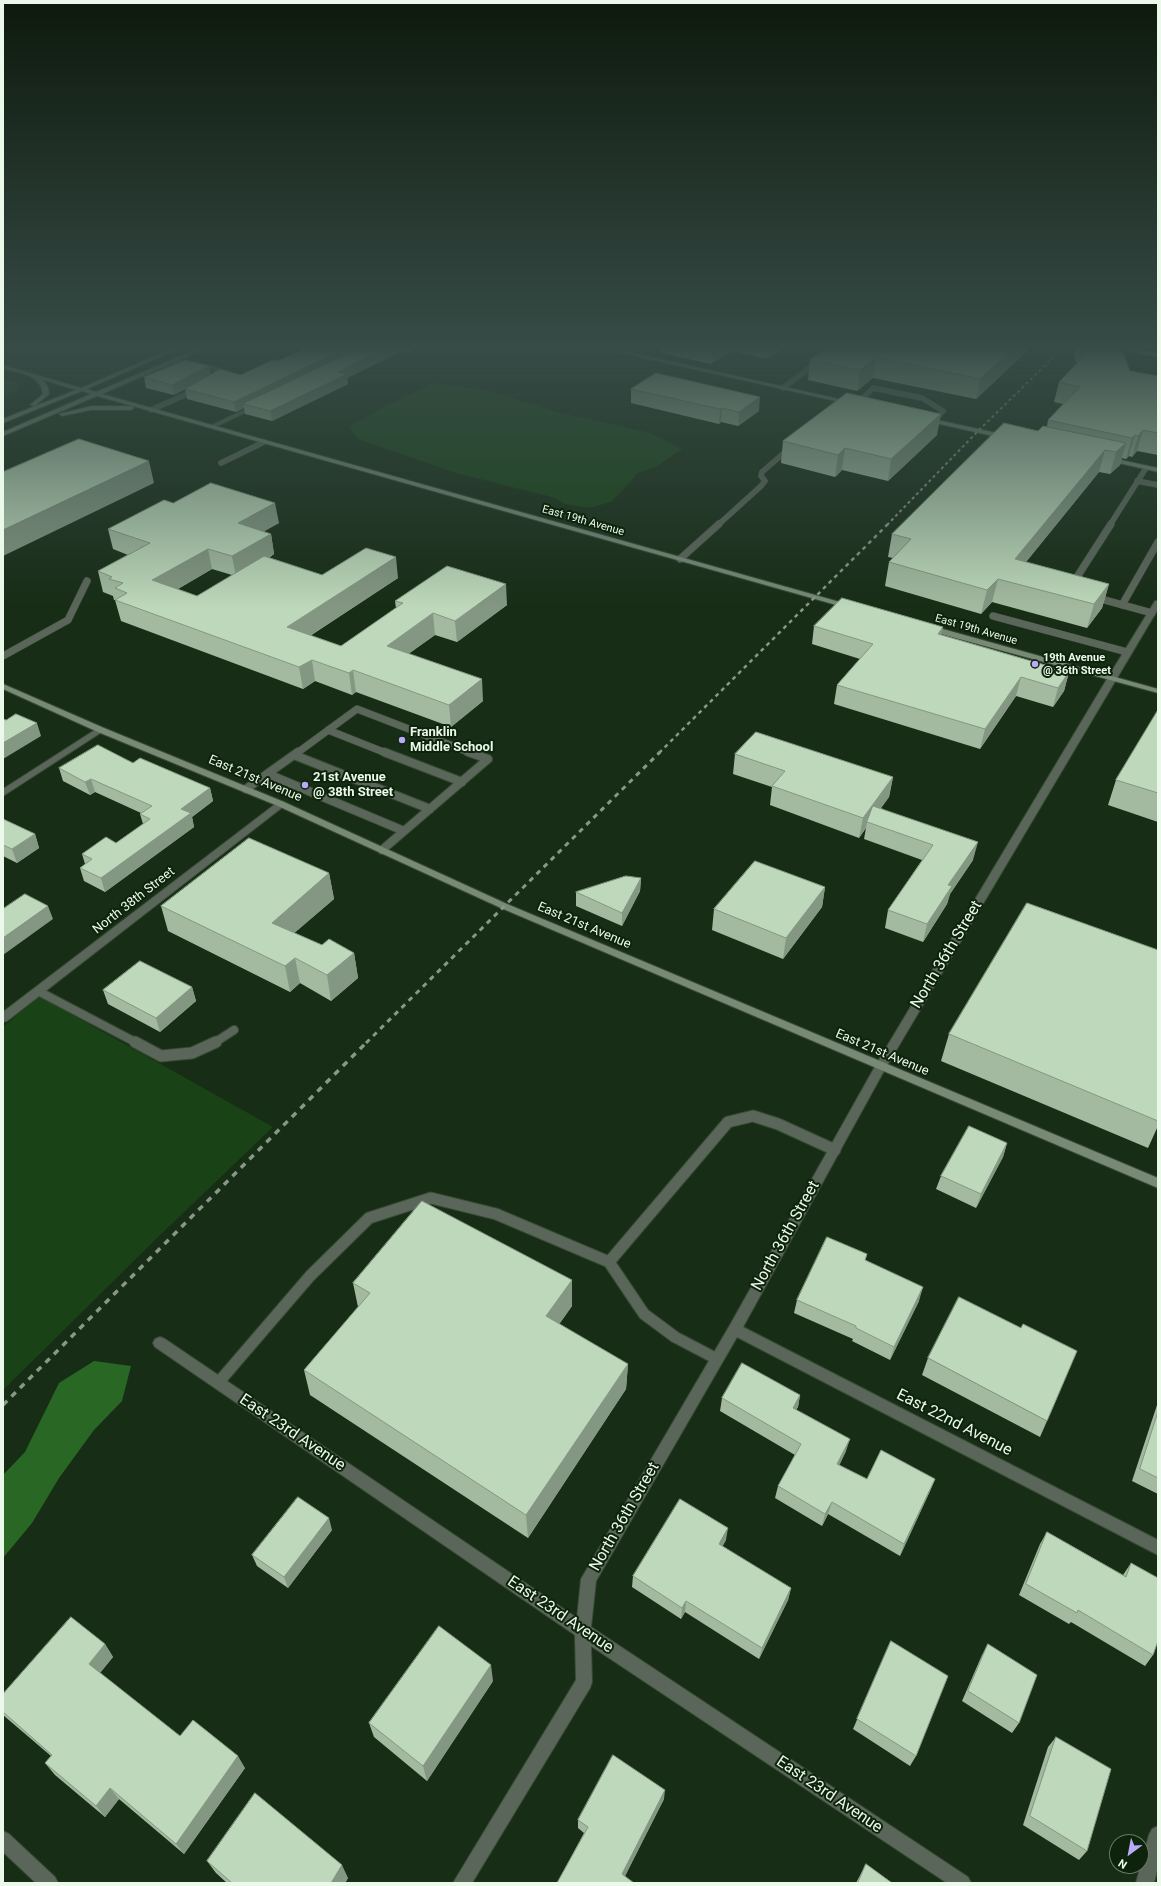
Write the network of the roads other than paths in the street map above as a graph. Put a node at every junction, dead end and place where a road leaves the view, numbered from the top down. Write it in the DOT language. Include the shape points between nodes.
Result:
graph roads {
  1 [pos="232,433"];
  2 [pos="989,433"];
  3 [pos="1016,439"];
  4 [pos="264,442"];
  5 [pos="797,442"];
  6 [pos="1100,458"];
  7 [pos="221,463"];
  8 [pos="1146,468"];
  9 [pos="1158,470"];
  10 [pos="1137,481"];
  11 [pos="1158,485"];
  12 [pos="1158,542"];
  13 [pos="680,559"];
  14 [pos="87,581"];
  15 [pos="1122,605"];
  16 [pos="855,607"];
  17 [pos="1155,608"];
  18 [pos="993,616"];
  19 [pos="923,626"];
  20 [pos="1128,652"];
  21 [pos="3,656"];
  22 [pos="1111,679"];
  23 [pos="3,686"];
  24 [pos="1158,691"];
  25 [pos="101,730"];
  26 [pos="328,730"];
  27 [pos="294,755"];
  28 [pos="268,774"];
  29 [pos="462,782"];
  30 [pos="246,789"];
  31 [pos="3,793"];
  32 [pos="281,804"];
  33 [pos="430,809"];
  34 [pos="404,831"];
  35 [pos="382,850"];
  36 [pos="38,991"];
  37 [pos="3,1018"];
  38 [pos="234,1030"];
  39 [pos="881,1066"];
  40 [pos="835,1150"];
  41 [pos="1158,1183"];
  42 [pos="609,1262"];
  43 [pos="735,1328"];
  44 [pos="160,1343"];
  45 [pos="717,1359"];
  46 [pos="218,1383"];
  47 [pos="1158,1548"];
  48 [pos="583,1631"];
  49 [pos="1158,1835"];
  50 [pos="3,1840"];
  51 [pos="49,1883"];
  52 [pos="462,1883"];
  53 [pos="962,1883"];
  54 [pos="1145,1883"];
  1 -- 4 [label="main road, East 19th Avenue"];
  2 -- 3 [label="main road"];
  4 -- 7 [label="lane"];
  4 -- 13 [label="main road, East 19th Avenue"];
  5 -- 13 [label="lane" via="762,472 761,476 765,481 761,486"];
  6 -- 8 [label="main road"];
  8 -- 9 [label="main road"];
  8 -- 10 [label="lane"];
  10 -- 11 [label="lane"];
  10 -- 15 [label="lane" via="1077,577 1101,599"];
  12 -- 15 [label="lane"];
  13 -- 16 [label="main road, East 19th Avenue"];
  14 -- 21 [label="lane" via="68,620"];
  15 -- 17 [label="lane"];
  17 -- 20 [label="street, North 36th Street"];
  18 -- 20 [label="lane"];
  19 -- 22 [label="main road, East 19th Avenue"];
  20 -- 22 [label="street, North 36th Street"];
  22 -- 24 [label="main road, East 19th Avenue"];
  22 -- 39 [label="street, North 36th Street"];
  23 -- 25 [label="main road, East 21st Avenue"];
  25 -- 30 [label="main road, East 21st Avenue"];
  25 -- 31 [label="street"];
  26 -- 27 [label="lane"];
  26 -- 29 [label="lane"];
  26 -- 29 [label="lane" via="357,709 488,759"];
  27 -- 28 [label="lane"];
  27 -- 33 [label="lane"];
  28 -- 30 [label="lane"];
  28 -- 34 [label="lane"];
  29 -- 33 [label="lane"];
  30 -- 32 [label="main road, East 21st Avenue"];
  32 -- 35 [label="main road, East 21st Avenue"];
  32 -- 36 [label="street, North 38th Street"];
  33 -- 34 [label="lane"];
  34 -- 35 [label="lane"];
  35 -- 39 [label="main road, East 21st Avenue" via="504,906"];
  36 -- 37 [label="street, North 38th Street"];
  36 -- 38 [label="lane" via="161,1056 198,1053"];
  39 -- 40 [label="street, North 36th Street"];
  39 -- 41 [label="main road, East 21st Avenue"];
  40 -- 42 [label="lane" via="778,1124 753,1116 728,1122"];
  40 -- 43 [label="street, North 36th Street"];
  42 -- 45 [label="lane" via="644,1314 675,1337"];
  42 -- 46 [label="lane" via="496,1214 431,1198 369,1218 310,1276"];
  43 -- 45 [label="street, North 36th Street"];
  43 -- 47 [label="street, East 22nd Avenue"];
  44 -- 46 [label="street, East 23rd Avenue"];
  45 -- 48 [label="street, North 36th Street" via="589,1579"];
  46 -- 48 [label="street, East 23rd Avenue"];
  48 -- 52 [label="street, North 36th Street" via="584,1682"];
  48 -- 53 [label="street, East 23rd Avenue"];
  49 -- 54 [label="street"];
  50 -- 51 [label="street"];
}
